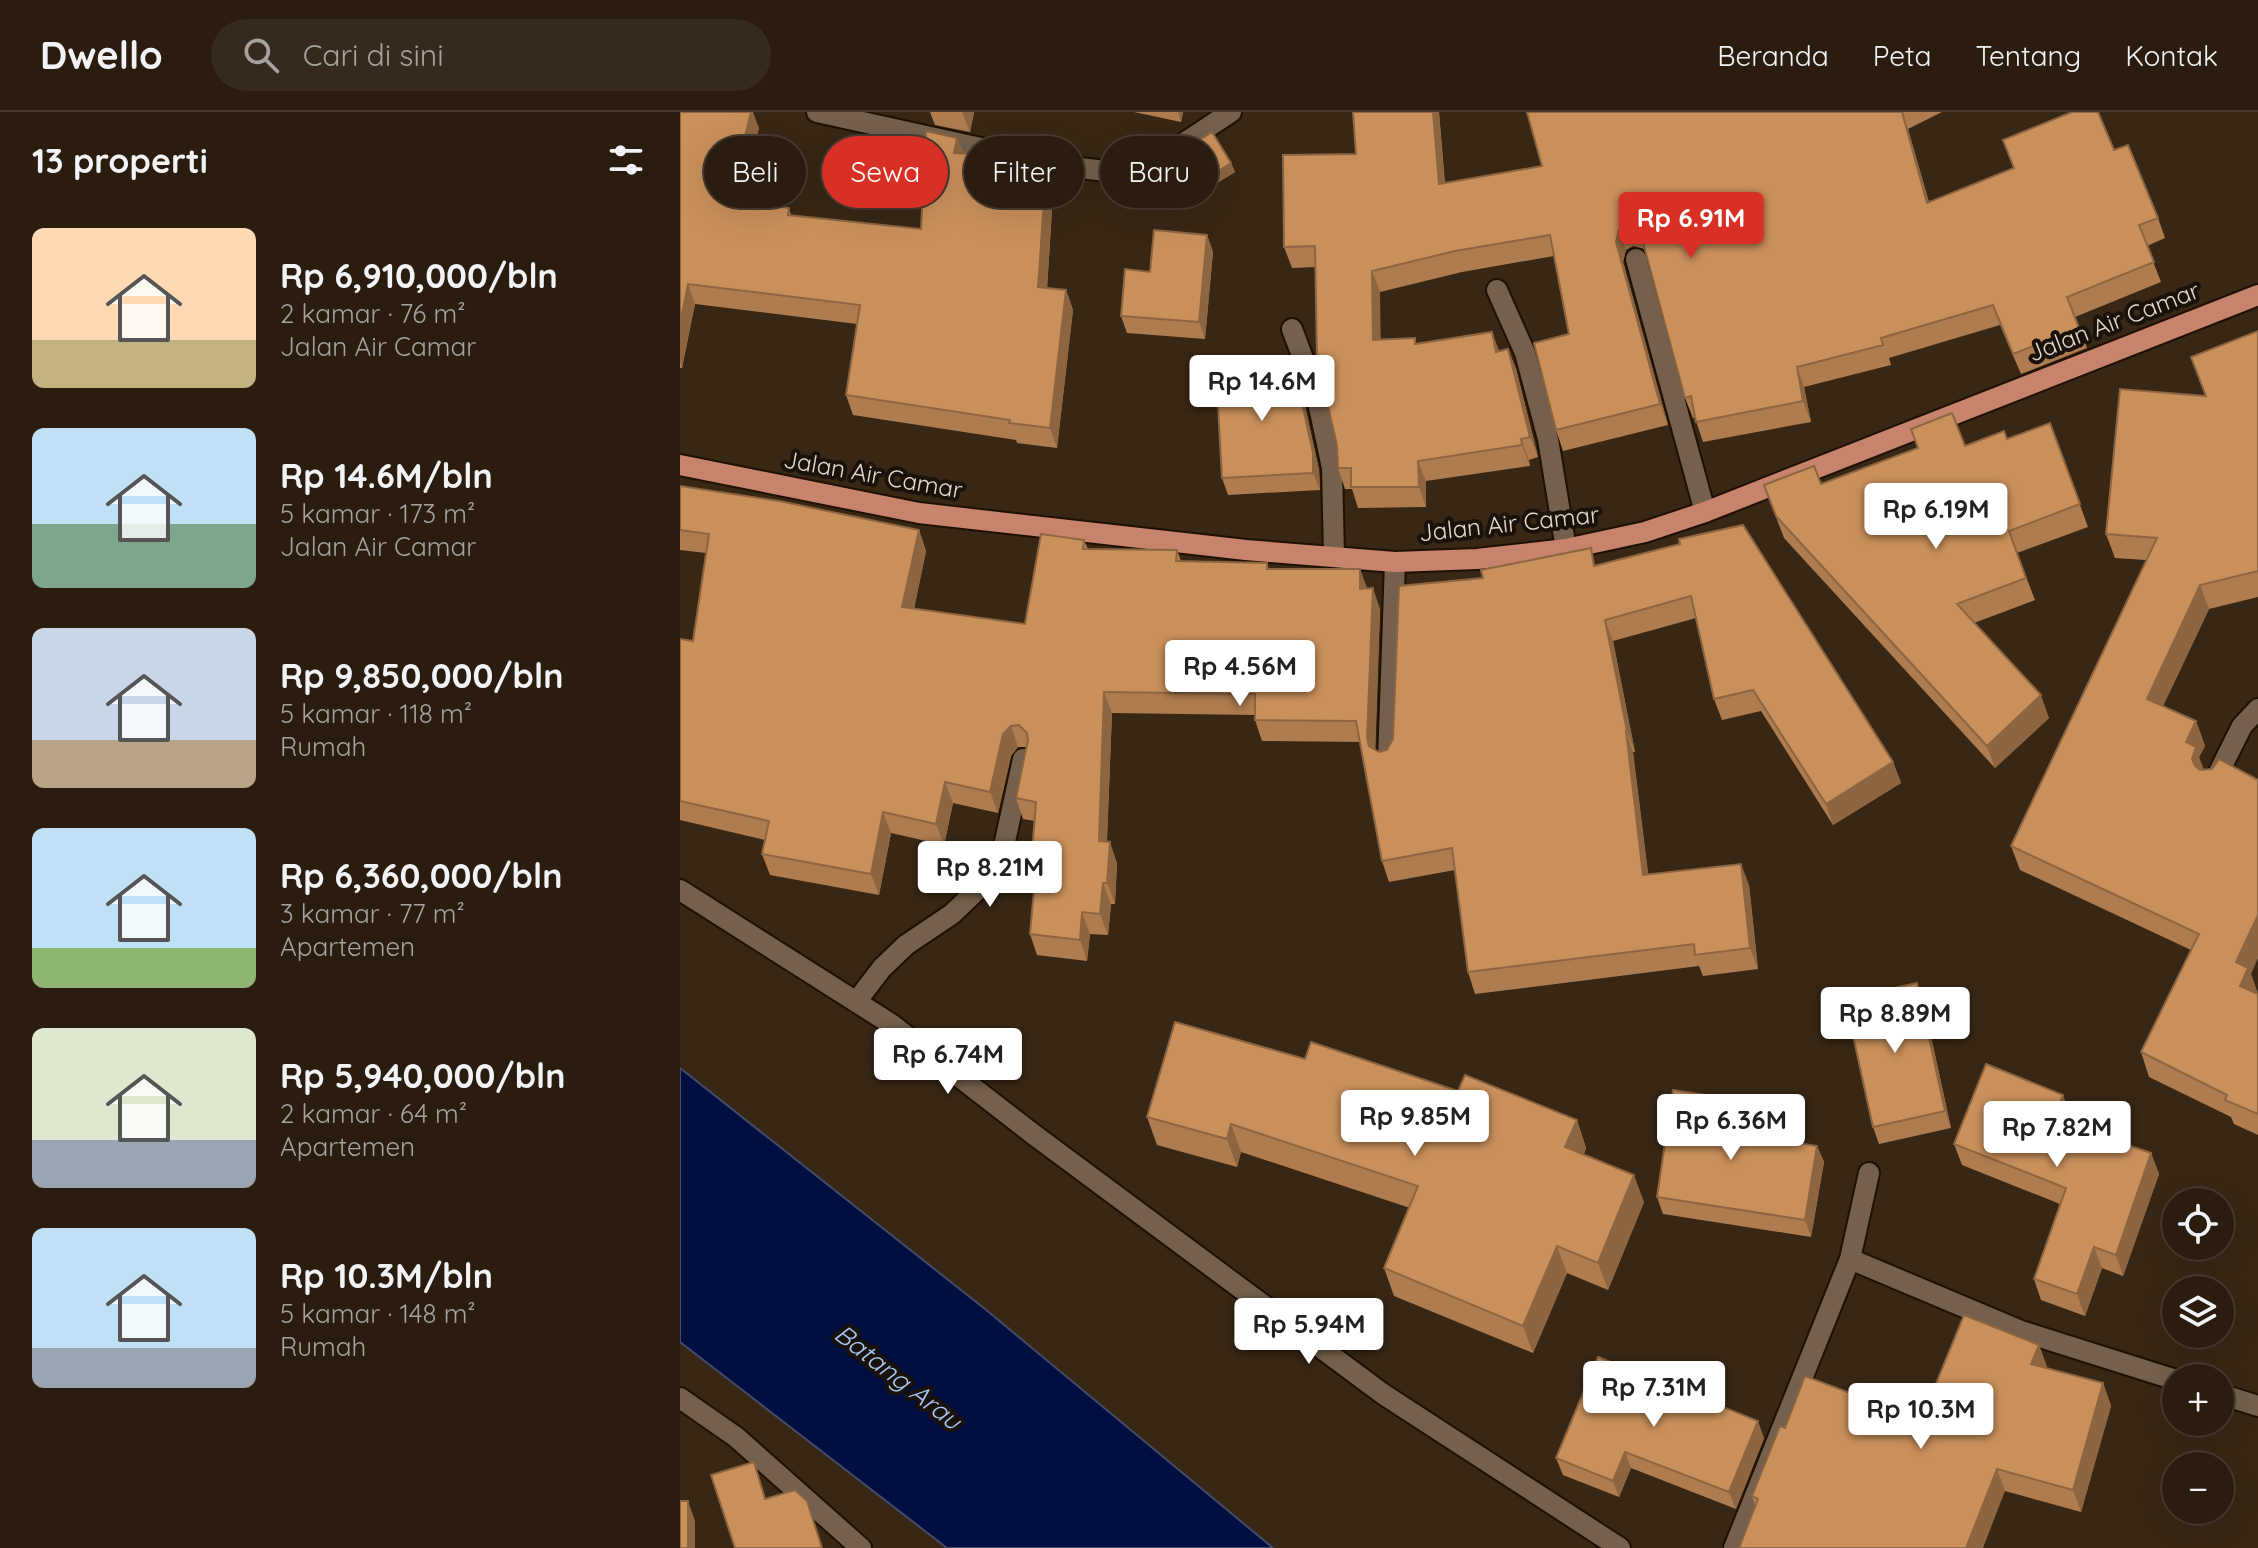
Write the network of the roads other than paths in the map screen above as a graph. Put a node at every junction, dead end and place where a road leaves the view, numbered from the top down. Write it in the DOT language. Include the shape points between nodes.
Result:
graph roads {
  1 [pos="817,112"];
  2 [pos="1231,112"];
  3 [pos="1636,259"];
  4 [pos="1497,290"];
  5 [pos="2258,295"];
  6 [pos="1292,329"];
  7 [pos="680,465"];
  8 [pos="1705,512"];
  9 [pos="1566,549"];
  10 [pos="1334,556"];
  11 [pos="1395,562"];
  12 [pos="2258,709"];
  13 [pos="1023,759"];
  14 [pos="1388,760"];
  15 [pos="2214,782"];
  16 [pos="680,890"];
  17 [pos="856,1002"];
  18 [pos="1869,1173"];
  19 [pos="1850,1259"];
  20 [pos="2162,1376"];
  21 [pos="680,1398"];
  22 [pos="2234,1398"];
  23 [pos="2258,1406"];
  24 [pos="861,1548"];
  25 [pos="1620,1548"];
  26 [pos="1734,1548"];
  1 -- 2 [label="street" via="1062,166 1115,172 1166,155"];
  3 -- 8 [label="street"];
  4 -- 9 [label="street" via="1533,382"];
  5 -- 8 [label="main road, Jalan Air Camar"];
  6 -- 10 [label="street" via="1316,393 1332,468"];
  7 -- 10 [label="main road, Jalan Air Camar" via="919,513"];
  8 -- 9 [label="main road, Jalan Air Camar"];
  9 -- 11 [label="main road, Jalan Air Camar"];
  10 -- 11 [label="main road, Jalan Air Camar"];
  11 -- 14 [label="street"];
  12 -- 15 [label="street" via="2242,726"];
  13 -- 17 [label="street" via="999,869 952,914 906,945"];
  16 -- 17 [label="street"];
  17 -- 25 [label="street" via="1383,1394"];
  18 -- 19 [label="street"];
  19 -- 20 [label="street" via="2021,1331"];
  19 -- 26 [label="street"];
  21 -- 24 [label="street" via="736,1437"];
  22 -- 23 [label="street"];
}
